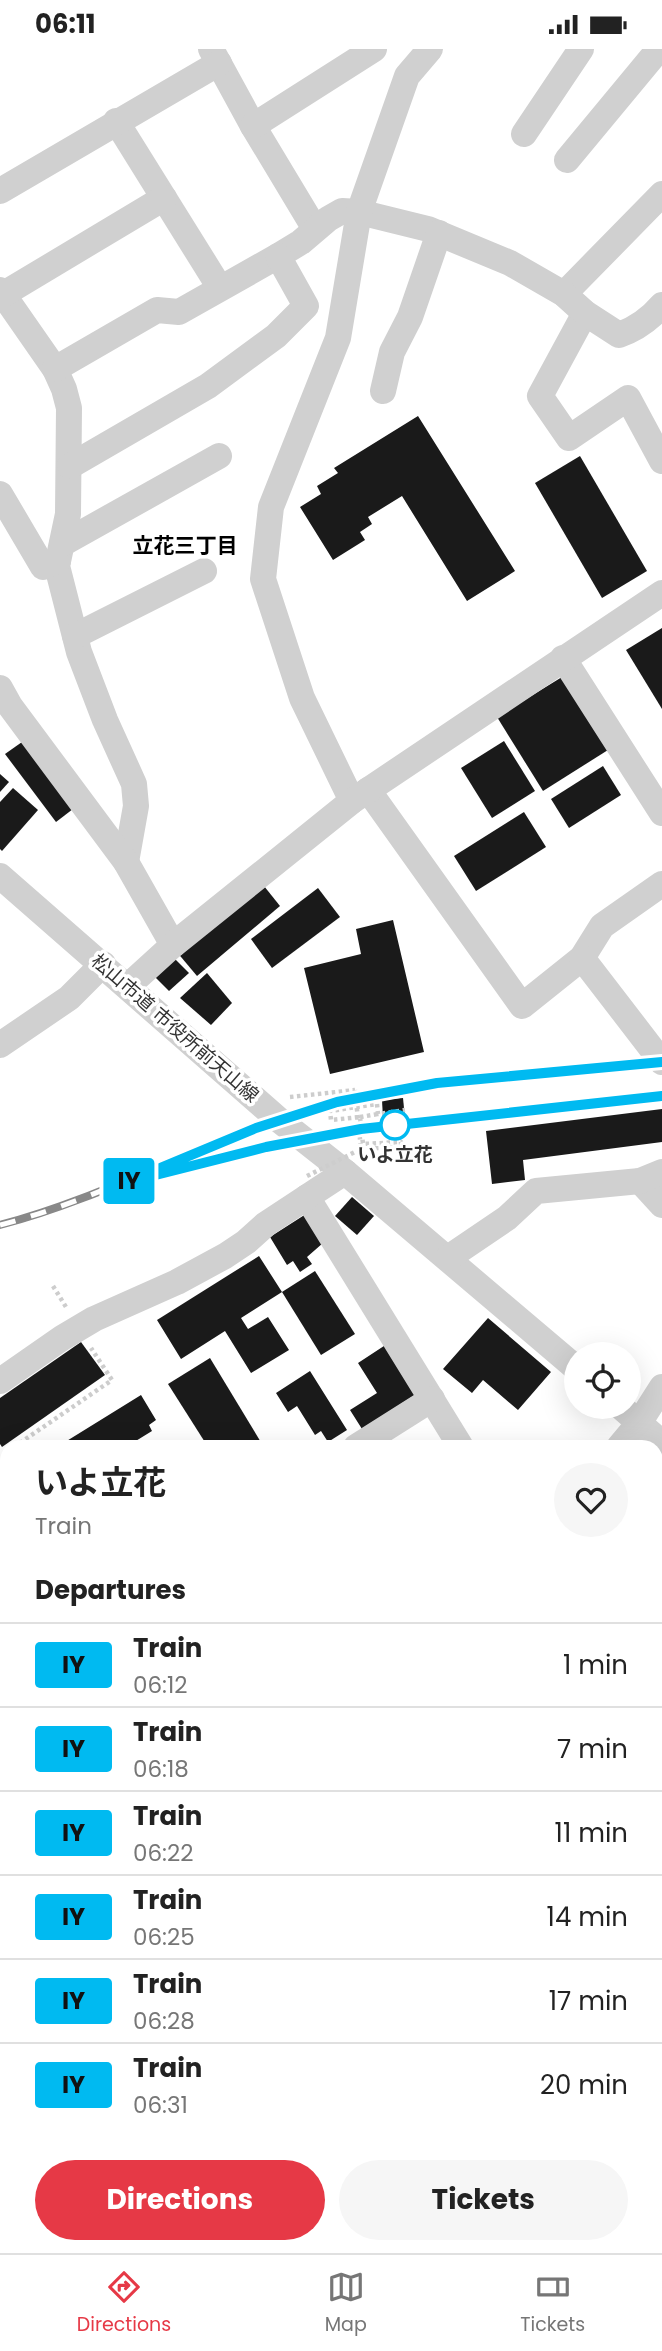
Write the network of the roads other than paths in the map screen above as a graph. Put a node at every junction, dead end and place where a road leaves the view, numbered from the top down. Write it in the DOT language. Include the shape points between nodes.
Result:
graph roads {
  1 [pos="374,49"];
  2 [pos="390,49"];
  3 [pos="430,49"];
  4 [pos="581,49"];
  5 [pos="215,56"];
  6 [pos="655,58"];
  7 [pos="407,76"];
  8 [pos="116,121"];
  9 [pos="253,126"];
  10 [pos="523,134"];
  11 [pos="567,160"];
  12 [pos="0,191"];
  13 [pos="662,194"];
  14 [pos="164,198"];
  15 [pos="359,212"];
  16 [pos="315,229"];
  17 [pos="439,233"];
  18 [pos="278,256"];
  19 [pos="220,288"];
  20 [pos="1,292"];
  21 [pos="564,295"];
  22 [pos="662,305"];
  23 [pos="585,313"];
  24 [pos="55,369"];
  25 [pos="383,391"];
  26 [pos="219,456"];
  27 [pos="662,461"];
  28 [pos="70,466"];
  29 [pos="0,494"];
  30 [pos="60,552"];
  31 [pos="204,571"];
  32 [pos="662,593"];
  33 [pos="75,636"];
  34 [pos="563,658"];
  35 [pos="0,688"];
  36 [pos="360,795"];
  37 [pos="662,813"];
  38 [pos="127,862"];
  39 [pos="0,876"];
  40 [pos="662,884"];
  41 [pos="173,945"];
  42 [pos="582,958"];
  43 [pos="103,964"];
  44 [pos="128,986"];
  45 [pos="0,1045"];
  46 [pos="662,1062"];
  47 [pos="345,1172"];
  48 [pos="651,1176"];
  49 [pos="307,1187"];
  50 [pos="662,1205"];
  51 [pos="448,1258"];
  52 [pos="564,1358"];
  53 [pos="0,1381"];
  54 [pos="662,1387"];
  55 [pos="432,1399"];
  56 [pos="641,1405"];
  57 [pos="629,1419"];
  58 [pos="635,1419"];
  59 [pos="367,1440"];
  60 [pos="457,1440"];
  61 [pos="621,1440"];
  62 [pos="659,1440"];
  1 -- 9 [label="street"];
  2 -- 7 [label="street"];
  3 -- 7 [label="street"];
  4 -- 10 [label="street"];
  5 -- 8 [label="street"];
  5 -- 9 [label="street"];
  6 -- 11 [label="street"];
  7 -- 15 [label="street"];
  8 -- 12 [label="street"];
  8 -- 14 [label="street"];
  9 -- 16 [label="street"];
  13 -- 21 [label="street"];
  14 -- 19 [label="street"];
  14 -- 20 [label="street"];
  15 -- 16 [label="street" via="342,211"];
  15 -- 17 [label="street"];
  15 -- 36 [label="street" via="338,338 271,507 263,579 302,698"];
  16 -- 18 [label="street"];
  17 -- 21 [label="street" via="510,263"];
  17 -- 25 [label="street" via="410,317 392,352"];
  18 -- 19 [label="street"];
  18 -- 28 [label="street" via="306,306 276,336 208,386"];
  19 -- 24 [label="street" via="179,312 157,310"];
  20 -- 24 [label="street"];
  21 -- 23 [label="street"];
  22 -- 23 [label="street" via="619,335"];
  23 -- 27 [label="street" via="540,396 569,437 628,398"];
  24 -- 28 [label="street" via="69,408"];
  26 -- 30 [label="street"];
  28 -- 30 [label="street" via="68,514"];
  29 -- 30 [label="street" via="43,567"];
  30 -- 33 [label="street" via="57,566"];
  31 -- 33 [label="street"];
  32 -- 34 [label="street"];
  33 -- 38 [label="street" via="134,785 136,806"];
  34 -- 36 [label="street"];
  34 -- 37 [label="street"];
  35 -- 38 [label="street"];
  36 -- 41 [label="street"];
  36 -- 42 [label="street" via="522,1006"];
  38 -- 41 [label="street"];
  39 -- 43 [label="street, 松山市道 市役所前天山線"];
  40 -- 42 [label="street" via="602,926"];
  41 -- 44 [label="street"];
  42 -- 46 [label="street"];
  43 -- 44 [label="street, 松山市道 市役所前天山線"];
  43 -- 45 [label="street" via="69,998"];
  44 -- 47 [label="street, 松山市道 市役所前天山線"];
  47 -- 49 [label="street"];
  47 -- 51 [label="street, 松山市道 市役所前天山線"];
  48 -- 50 [label="street"];
  48 -- 51 [label="street" via="536,1191 507,1218"];
  49 -- 53 [label="street" via="225,1256 94,1319"];
  49 -- 55 [label="street"];
  51 -- 52 [label="street, 松山市道 市役所前天山線"];
  54 -- 56 [label="street"];
  55 -- 59 [label="street"];
  55 -- 60 [label="street"];
  57 -- 61 [label="street"];
  58 -- 62 [label="street"];
}
